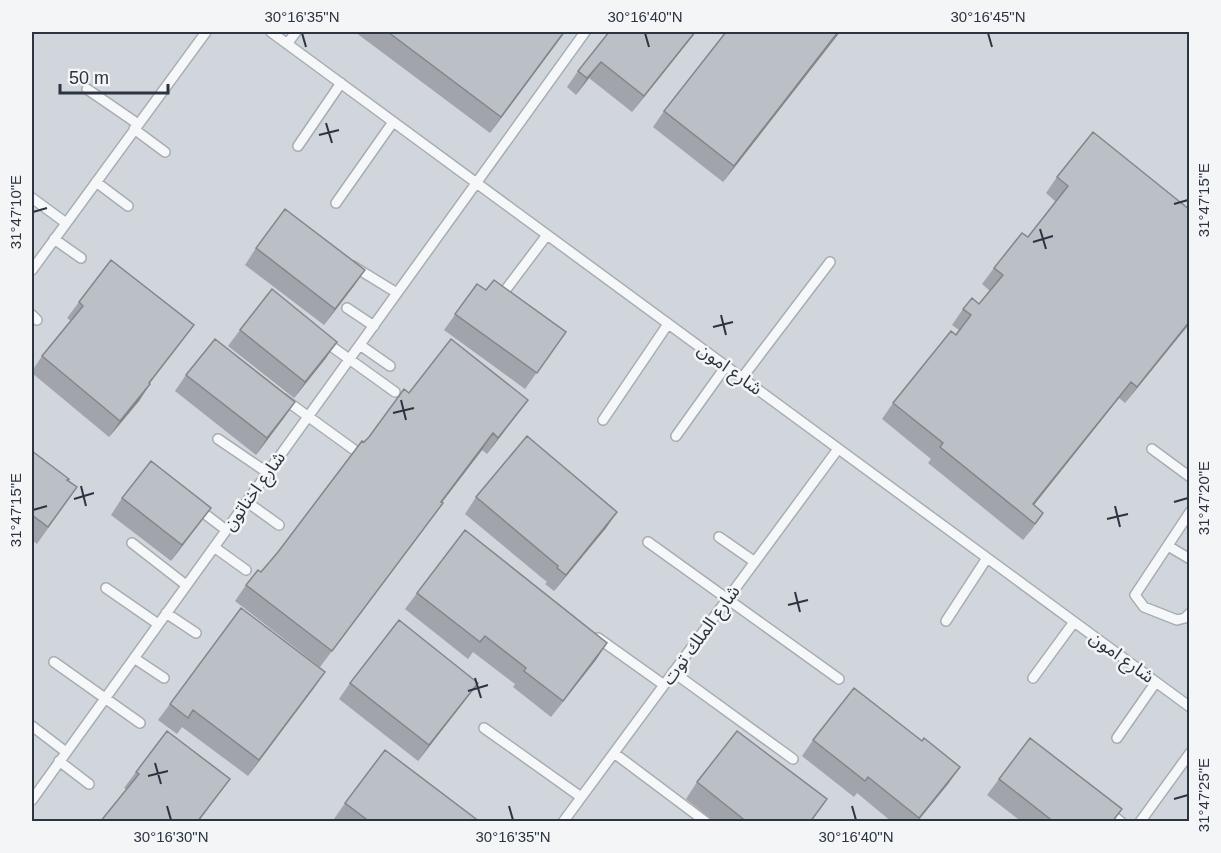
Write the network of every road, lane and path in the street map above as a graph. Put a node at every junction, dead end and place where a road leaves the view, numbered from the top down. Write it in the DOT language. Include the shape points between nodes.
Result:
graph roads {
  1 [pos="206,32"];
  2 [pos="271,32"];
  3 [pos="296,32"];
  4 [pos="585,32"];
  5 [pos="287,44"];
  6 [pos="341,83"];
  7 [pos="87,88"];
  8 [pos="393,122"];
  9 [pos="136,127"];
  10 [pos="298,146"];
  11 [pos="165,152"];
  12 [pos="96,182"];
  13 [pos="477,183"];
  14 [pos="32,198"];
  15 [pos="336,203"];
  16 [pos="128,206"];
  17 [pos="66,223"];
  18 [pos="547,235"];
  19 [pos="54,238"];
  20 [pos="81,258"];
  21 [pos="830,262"];
  22 [pos="349,263"];
  23 [pos="32,270"];
  24 [pos="397,293"];
  25 [pos="501,296"];
  26 [pos="347,309"];
  27 [pos="668,324"];
  28 [pos="374,326"];
  29 [pos="312,333"];
  30 [pos="360,345"];
  31 [pos="350,360"];
  32 [pos="390,366"];
  33 [pos="726,366"];
  34 [pos="742,378"];
  35 [pos="395,392"];
  36 [pos="277,394"];
  37 [pos="308,417"];
  38 [pos="603,420"];
  39 [pos="676,436"];
  40 [pos="219,439"];
  41 [pos="838,448"];
  42 [pos="353,449"];
  43 [pos="1152,450"];
  44 [pos="268,473"];
  45 [pos="1190,477"];
  46 [pos="247,502"];
  47 [pos="192,504"];
  48 [pos="1190,512"];
  49 [pos="279,525"];
  50 [pos="226,530"];
  51 [pos="719,537"];
  52 [pos="648,542"];
  53 [pos="132,543"];
  54 [pos="1168,546"];
  55 [pos="214,547"];
  56 [pos="987,558"];
  57 [pos="1190,560"];
  58 [pos="755,562"];
  59 [pos="246,570"];
  60 [pos="186,585"];
  61 [pos="106,588"];
  62 [pos="728,599"];
  63 [pos="166,613"];
  64 [pos="1190,614"];
  65 [pos="946,621"];
  66 [pos="1074,622"];
  67 [pos="158,624"];
  68 [pos="590,632"];
  69 [pos="196,633"];
  70 [pos="134,658"];
  71 [pos="54,662"];
  72 [pos="673,672"];
  73 [pos="164,678"];
  74 [pos="1033,678"];
  75 [pos="840,679"];
  76 [pos="1156,682"];
  77 [pos="664,685"];
  78 [pos="105,698"];
  79 [pos="1190,706"];
  80 [pos="140,723"];
  81 [pos="32,726"];
  82 [pos="484,728"];
  83 [pos="1117,738"];
  84 [pos="66,752"];
  85 [pos="614,753"];
  86 [pos="1190,753"];
  87 [pos="792,759"];
  88 [pos="59,761"];
  89 [pos="89,784"];
  90 [pos="581,797"];
  91 [pos="32,800"];
  92 [pos="1097,804"];
  93 [pos="563,822"];
  94 [pos="706,822"];
  95 [pos="1121,822"];
  96 [pos="1140,822"];
  1 -- 9 [label="lane"];
  2 -- 5 [label="lane, شارع امون"];
  3 -- 5 [label="lane"];
  4 -- 13 [label="lane, شارع اخناتون"];
  5 -- 6 [label="lane, شارع امون"];
  6 -- 8 [label="lane, شارع امون"];
  6 -- 10 [label="lane"];
  7 -- 9 [label="lane"];
  8 -- 13 [label="lane, شارع امون"];
  8 -- 15 [label="lane"];
  9 -- 11 [label="lane"];
  9 -- 12 [label="lane"];
  12 -- 16 [label="lane"];
  12 -- 17 [label="lane"];
  13 -- 18 [label="lane, شارع امون"];
  13 -- 24 [label="lane, شارع اخناتون"];
  14 -- 17 [label="lane"];
  17 -- 19 [label="lane"];
  18 -- 25 [label="lane"];
  18 -- 27 [label="lane, شارع امون"];
  19 -- 20 [label="lane"];
  19 -- 23 [label="lane"];
  21 -- 34 [label="lane"];
  22 -- 24 [label="lane"];
  24 -- 28 [label="lane, شارع اخناتون"];
  26 -- 28 [label="lane"];
  27 -- 33 [label="lane, شارع امون"];
  27 -- 38 [label="lane"];
  28 -- 30 [label="lane, شارع اخناتون"];
  29 -- 31 [label="lane"];
  30 -- 31 [label="lane, شارع اخناتون"];
  30 -- 32 [label="lane"];
  31 -- 35 [label="lane"];
  31 -- 37 [label="lane, شارع اخناتون"];
  33 -- 34 [label="lane, شارع امون"];
  33 -- 39 [label="lane"];
  34 -- 41 [label="lane, شارع امون"];
  36 -- 37 [label="lane"];
  37 -- 42 [label="lane"];
  37 -- 44 [label="lane, شارع اخناتون"];
  40 -- 44 [label="lane"];
  41 -- 56 [label="lane, شارع امون"];
  41 -- 58 [label="lane, شارع الملك توت"];
  43 -- 45 [label="lane"];
  44 -- 46 [label="lane, شارع اخناتون"];
  46 -- 49 [label="lane"];
  46 -- 50 [label="lane, شارع اخناتون"];
  47 -- 50 [label="lane"];
  48 -- 54 [label="lane"];
  50 -- 55 [label="lane, شارع اخناتون"];
  51 -- 58 [label="lane"];
  52 -- 62 [label="lane"];
  53 -- 60 [label="lane"];
  54 -- 57 [label="lane"];
  54 -- 64 [label="lane" via="1136,595 1144,607 1176,620"];
  55 -- 59 [label="lane"];
  55 -- 60 [label="lane, شارع اخناتون"];
  56 -- 65 [label="lane"];
  56 -- 66 [label="lane, شارع امون"];
  58 -- 62 [label="lane, شارع الملك توت"];
  60 -- 63 [label="lane, شارع اخناتون"];
  61 -- 67 [label="lane"];
  62 -- 72 [label="lane, شارع الملك توت"];
  62 -- 75 [label="lane"];
  63 -- 67 [label="lane, شارع اخناتون"];
  63 -- 69 [label="lane"];
  66 -- 74 [label="lane"];
  66 -- 76 [label="lane, شارع امون"];
  67 -- 70 [label="lane, شارع اخناتون"];
  68 -- 77 [label="lane"];
  70 -- 73 [label="lane"];
  70 -- 78 [label="lane, شارع اخناتون"];
  71 -- 78 [label="lane"];
  72 -- 77 [label="lane, شارع الملك توت"];
  72 -- 87 [label="lane"];
  76 -- 79 [label="lane, شارع امون"];
  76 -- 83 [label="lane"];
  77 -- 85 [label="lane, شارع الملك توت"];
  78 -- 80 [label="lane"];
  78 -- 84 [label="lane, شارع اخناتون"];
  81 -- 84 [label="lane"];
  82 -- 90 [label="lane"];
  84 -- 88 [label="lane, شارع اخناتون"];
  85 -- 90 [label="lane, شارع الملك توت"];
  85 -- 94 [label="lane"];
  86 -- 96 [label="lane"];
  88 -- 89 [label="lane"];
  88 -- 91 [label="lane, شارع اخناتون"];
  90 -- 93 [label="lane, شارع الملك توت"];
  92 -- 95 [label="lane"];
}
